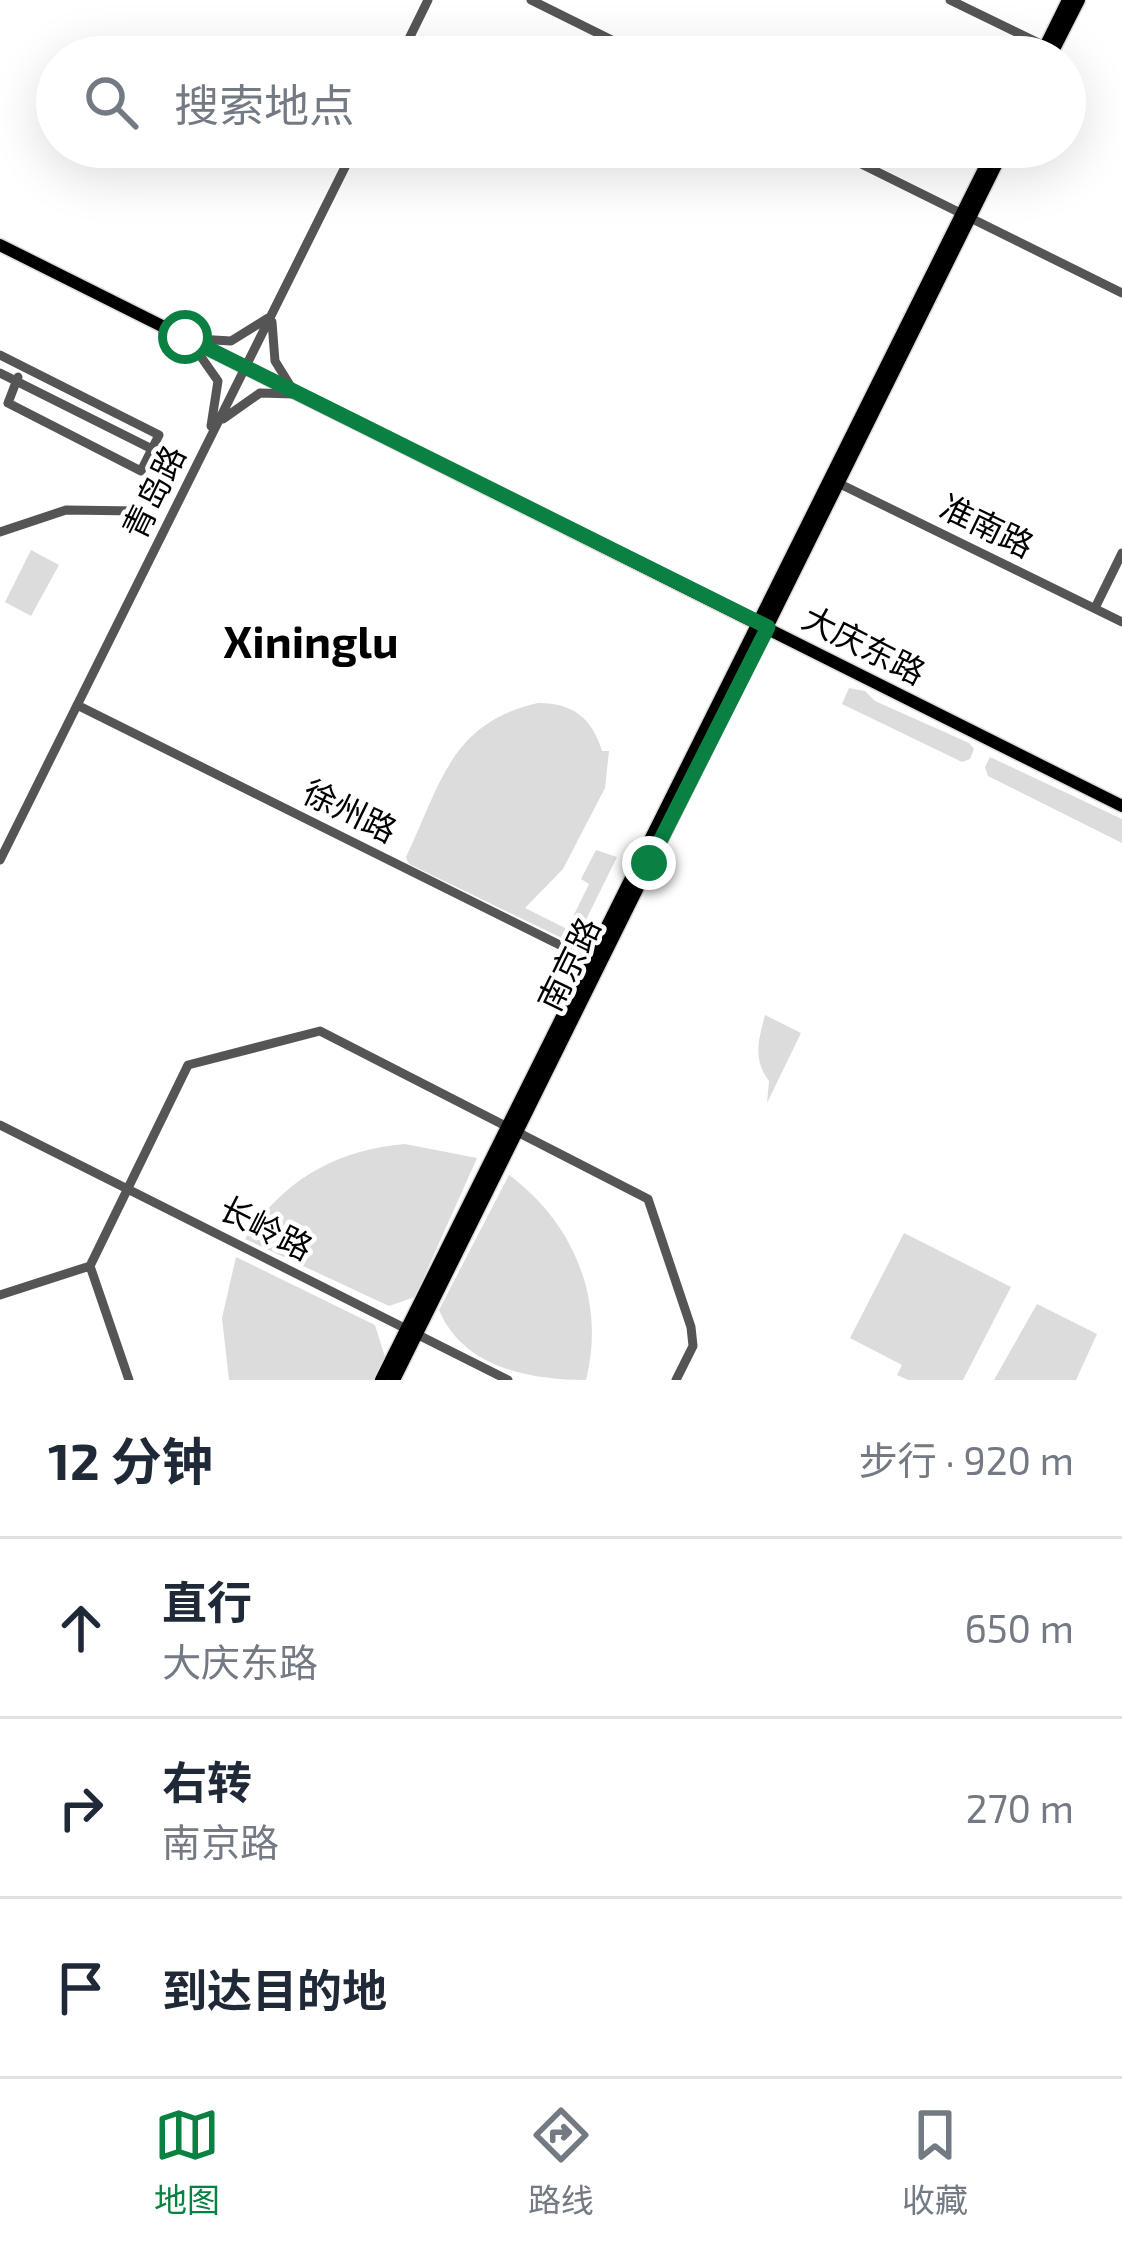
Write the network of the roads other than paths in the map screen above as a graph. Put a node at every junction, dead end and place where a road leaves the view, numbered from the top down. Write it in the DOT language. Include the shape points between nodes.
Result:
graph roads {
  1 [pos="428,0"];
  2 [pos="531,0"];
  3 [pos="950,0"];
  4 [pos="1068,0"];
  5 [pos="1078,0"];
  6 [pos="410,36"];
  7 [pos="604,36"];
  8 [pos="1016,36"];
  9 [pos="1054,36"];
  10 [pos="1057,36"];
  11 [pos="345,168"];
  12 [pos="869,168"];
  13 [pos="986,168"];
  14 [pos="994,168"];
  15 [pos="966,216"];
  16 [pos="0,245"];
  17 [pos="1122,293"];
  18 [pos="272,314"];
  19 [pos="185,337"];
  20 [pos="0,355"];
  21 [pos="23,367"];
  22 [pos="246,367"];
  23 [pos="0,373"];
  24 [pos="16,381"];
  25 [pos="296,394"];
  26 [pos="96,404"];
  27 [pos="90,418"];
  28 [pos="207,443"];
  29 [pos="152,449"];
  30 [pos="833,481"];
  31 [pos="138,511"];
  32 [pos="0,532"];
  33 [pos="1122,553"];
  34 [pos="1095,608"];
  35 [pos="763,620"];
  36 [pos="1122,622"];
  37 [pos="77,705"];
  38 [pos="1122,806"];
  39 [pos="0,860"];
  40 [pos="594,962"];
  41 [pos="0,1125"];
  42 [pos="513,1128"];
  43 [pos="128,1189"];
  44 [pos="90,1266"];
  45 [pos="0,1295"];
  46 [pos="412,1331"];
  47 [pos="129,1380"];
  48 [pos="381,1380"];
  49 [pos="394,1380"];
  50 [pos="508,1380"];
  51 [pos="676,1380"];
  1 -- 6 [label="street"];
  2 -- 7 [label="street"];
  3 -- 8 [label="street"];
  4 -- 9 [label="main road"];
  5 -- 10 [label="main road"];
  11 -- 18 [label="street, 青岛路"];
  12 -- 15 [label="street"];
  13 -- 15 [label="main road"];
  14 -- 15 [label="main road"];
  15 -- 17 [label="street"];
  15 -- 30 [label="main road"];
  16 -- 19 [label="main road, 大庆东路"];
  18 -- 19 [label="street" via="232,341"];
  18 -- 22 [label="street, 青岛路"];
  18 -- 25 [label="street" via="272,347"];
  19 -- 22 [label="main road, 大庆东路"];
  19 -- 28 [label="street" via="218,381"];
  20 -- 21 [label="street"];
  21 -- 24 [label="street"];
  21 -- 26 [label="street"];
  22 -- 25 [label="main road, 大庆东路"];
  22 -- 28 [label="street, 青岛路"];
  23 -- 24 [label="street"];
  24 -- 27 [label="street"];
  24 -- 29 [label="street" via="8,403 141,471"];
  25 -- 28 [label="street" via="247,398"];
  25 -- 35 [label="main road, 大庆东路"];
  26 -- 27 [label="street"];
  26 -- 29 [label="street" via="159,435"];
  27 -- 29 [label="street"];
  28 -- 37 [label="street, 青岛路"];
  30 -- 34 [label="street, 准南路"];
  30 -- 35 [label="main road"];
  30 -- 35 [label="main road, 南京路" via="794,572"];
  31 -- 32 [label="street" via="65,510"];
  33 -- 34 [label="street"];
  34 -- 36 [label="street, 准南路"];
  35 -- 38 [label="main road, 大庆东路"];
  35 -- 40 [label="main road, 南京路"];
  37 -- 39 [label="street, 青岛路"];
  37 -- 40 [label="street, 徐州路"];
  40 -- 42 [label="main road, 南京路"];
  41 -- 43 [label="street, 长岭路"];
  42 -- 43 [label="street" via="320,1031 188,1065"];
  42 -- 46 [label="main road, 南京路"];
  42 -- 51 [label="street" via="648,1199 691,1327 693,1346"];
  43 -- 44 [label="street"];
  43 -- 46 [label="street, 长岭路"];
  44 -- 45 [label="street"];
  44 -- 47 [label="street"];
  46 -- 48 [label="main road, 南京路"];
  46 -- 49 [label="main road, 南京路"];
  46 -- 50 [label="street, 长岭路"];
}
